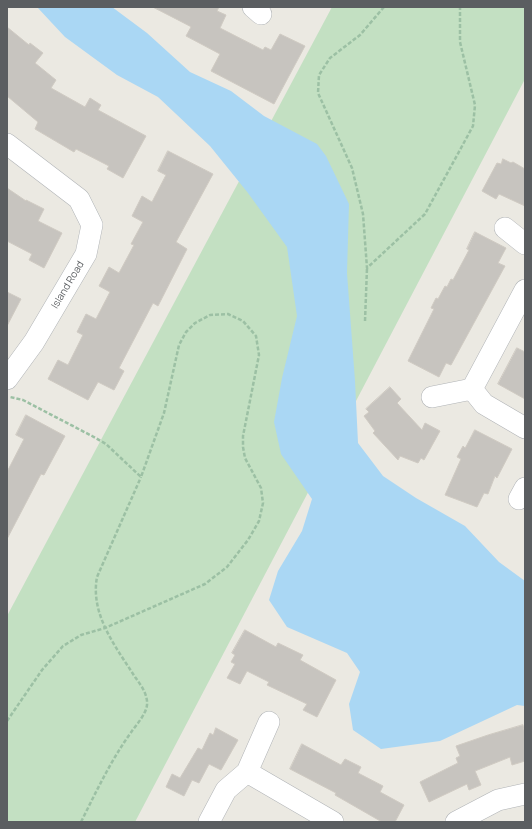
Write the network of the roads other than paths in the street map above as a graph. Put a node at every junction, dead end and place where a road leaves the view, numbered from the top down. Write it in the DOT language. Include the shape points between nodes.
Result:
graph roads {
  1 [pos="7,144"];
  2 [pos="504,228"];
  3 [pos="525,244"];
  4 [pos="525,290"];
  5 [pos="7,379"];
  6 [pos="472,388"];
  7 [pos="432,397"];
  8 [pos="525,428"];
  9 [pos="269,722"];
  10 [pos="247,772"];
  11 [pos="525,794"];
  12 [pos="209,822"];
  13 [pos="333,822"];
  14 [pos="456,822"];
  1 -- 5 [label="street, Island Road" via="79,199 92,226 86,254 34,342"];
  2 -- 3 [label="street"];
  4 -- 6 [label="street"];
  6 -- 7 [label="street"];
  6 -- 8 [label="street" via="484,404"];
  9 -- 10 [label="street"];
  10 -- 12 [label="street" via="226,790"];
  10 -- 13 [label="street"];
  11 -- 14 [label="street" via="498,800"];
}
